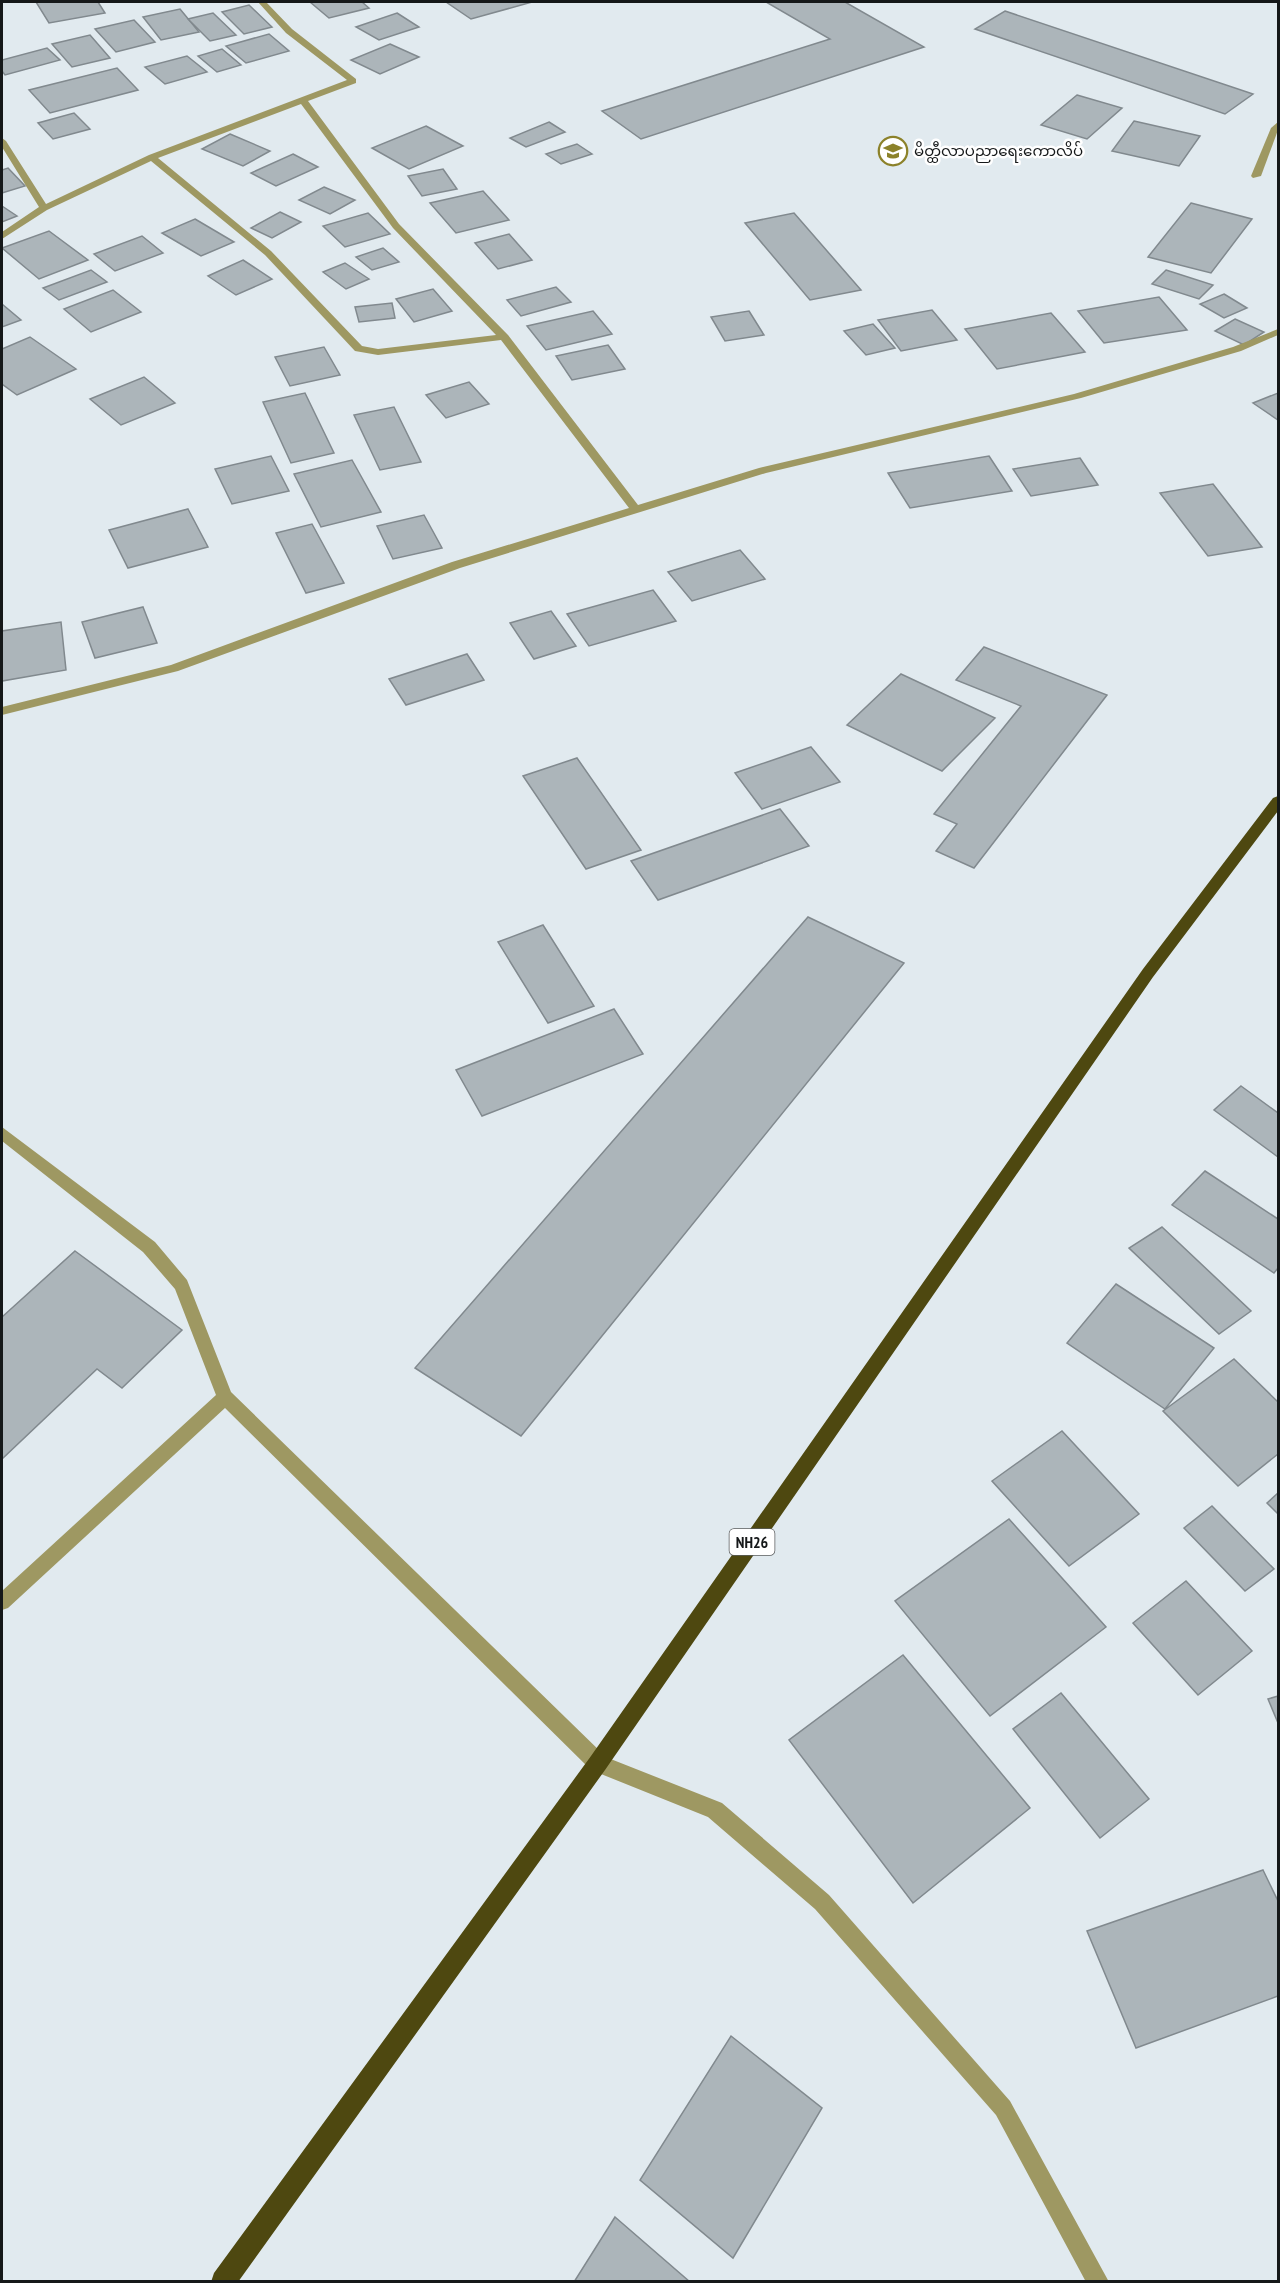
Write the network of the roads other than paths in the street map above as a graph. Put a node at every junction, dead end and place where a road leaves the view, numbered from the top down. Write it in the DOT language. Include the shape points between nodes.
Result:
graph roads {
  1 [pos="262,2"];
  2 [pos="303,101"];
  3 [pos="1278,125"];
  4 [pos="2,141"];
  5 [pos="152,158"];
  6 [pos="1256,176"];
  7 [pos="44,208"];
  8 [pos="2,236"];
  9 [pos="1278,332"];
  10 [pos="504,337"];
  11 [pos="635,509"];
  12 [pos="2,711"];
  13 [pos="1278,801"];
  14 [pos="2,1133"];
  15 [pos="225,1397"];
  16 [pos="2,1602"];
  17 [pos="598,1763"];
  18 [pos="223,2282"];
  19 [pos="1098,2282"];
  1 -- 2 [label="street" via="289,31 353,81"];
  2 -- 5 [label="street"];
  2 -- 10 [label="street" via="396,226"];
  3 -- 6 [label="street"];
  4 -- 7 [label="street"];
  5 -- 7 [label="street"];
  5 -- 10 [label="street" via="268,253 359,349 378,352"];
  7 -- 8 [label="street"];
  9 -- 11 [label="street" via="1237,349 1077,396 763,470"];
  10 -- 11 [label="street"];
  11 -- 12 [label="street" via="456,565 174,668"];
  13 -- 17 [label="highway, NH26" via="1148,973"];
  14 -- 15 [label="street" via="149,1248 181,1285"];
  15 -- 16 [label="street"];
  15 -- 17 [label="street"];
  17 -- 18 [label="highway, NH26"];
  17 -- 19 [label="street" via="715,1810 822,1902 1003,2108"];
}
